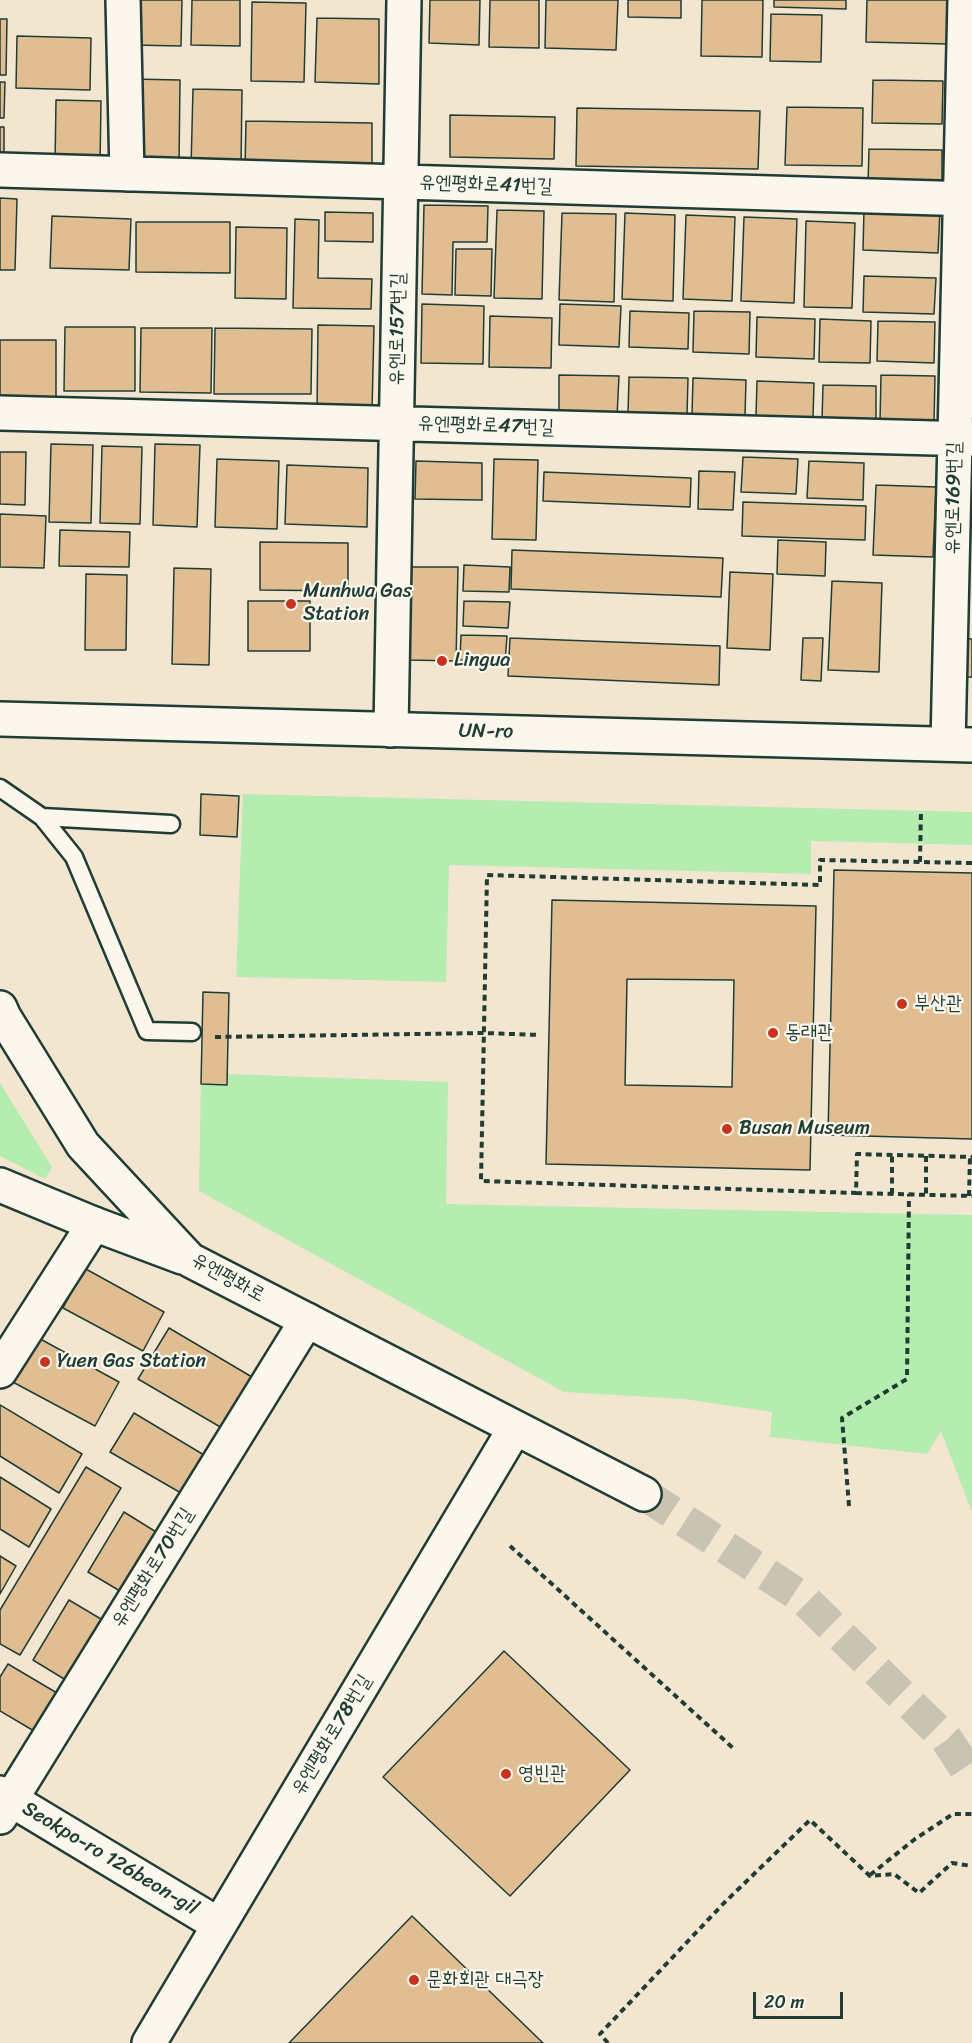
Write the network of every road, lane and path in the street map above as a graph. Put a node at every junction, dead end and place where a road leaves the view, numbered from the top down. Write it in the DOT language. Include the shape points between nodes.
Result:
graph roads {
  1 [pos="123,0"];
  2 [pos="404,0"];
  3 [pos="965,0"];
  4 [pos="0,170"];
  5 [pos="127,174"];
  6 [pos="401,182"];
  7 [pos="966,199"];
  8 [pos="0,413"];
  9 [pos="396,424"];
  10 [pos="963,439"];
  11 [pos="0,719"];
  12 [pos="391,729"];
  13 [pos="960,745"];
  14 [pos="0,788"];
  15 [pos="921,810"];
  16 [pos="42,817"];
  17 [pos="171,824"];
  18 [pos="920,862"];
  19 [pos="972,863"];
  20 [pos="0,1008"];
  21 [pos="192,1032"];
  22 [pos="484,1033"];
  23 [pos="540,1035"];
  24 [pos="214,1037"];
  25 [pos="892,1155"];
  26 [pos="926,1156"];
  27 [pos="971,1157"];
  28 [pos="0,1185"];
  29 [pos="856,1193"];
  30 [pos="892,1194"];
  31 [pos="909,1194"];
  32 [pos="926,1195"];
  33 [pos="971,1196"];
  34 [pos="94,1224"];
  35 [pos="190,1260"];
  36 [pos="307,1320"];
  37 [pos="0,1371"];
  38 [pos="515,1428"];
  39 [pos="644,1494"];
  40 [pos="849,1506"];
  41 [pos="510,1546"];
  42 [pos="733,1748"];
  43 [pos="4,1803"];
  44 [pos="972,1814"];
  45 [pos="972,1866"];
  46 [pos="870,1876"];
  47 [pos="219,1925"];
  48 [pos="149,2043"];
  49 [pos="608,2043"];
  1 -- 5 [label="street"];
  2 -- 6 [label="street, 유엔로157번길"];
  3 -- 7 [label="street, 유엔로169번길"];
  4 -- 5 [label="street, 유엔평화로41번길"];
  5 -- 6 [label="street, 유엔평화로41번길"];
  6 -- 7 [label="street, 유엔평화로41번길"];
  6 -- 9 [label="street, 유엔로157번길"];
  7 -- 10 [label="street, 유엔로169번길"];
  8 -- 9 [label="street, 유엔평화로47번길"];
  9 -- 10 [label="street, 유엔평화로47번길"];
  9 -- 12 [label="street, 유엔로157번길"];
  10 -- 13 [label="street, 유엔로169번길"];
  11 -- 12 [label="street, UN-ro"];
  12 -- 13 [label="street, UN-ro"];
  14 -- 16 [label="lane"];
  15 -- 18 [label="path"];
  16 -- 17 [label="lane"];
  16 -- 21 [label="lane" via="74,857 147,1031"];
  18 -- 19 [label="path"];
  18 -- 22 [label="path" via="820,860 820,885 487,876"];
  20 -- 35 [label="street, 유엔평화로" via="83,1145"];
  22 -- 23 [label="path"];
  22 -- 24 [label="path"];
  22 -- 29 [label="path" via="481,1181"];
  25 -- 26 [label="path"];
  25 -- 29 [label="path" via="857,1154"];
  25 -- 30 [label="path"];
  26 -- 27 [label="path"];
  26 -- 32 [label="path"];
  27 -- 33 [label="path"];
  28 -- 34 [label="street"];
  29 -- 30 [label="path"];
  30 -- 31 [label="path"];
  31 -- 32 [label="path"];
  31 -- 40 [label="path" via="907,1379 842,1418"];
  32 -- 33 [label="path"];
  34 -- 35 [label="street"];
  34 -- 37 [label="street"];
  35 -- 36 [label="street, 유엔평화로"];
  36 -- 38 [label="street, 유엔평화로"];
  36 -- 43 [label="street, 유엔평화로70번길"];
  38 -- 39 [label="street, 유엔평화로"];
  38 -- 47 [label="street, 유엔평화로78번길"];
  41 -- 42 [label="path"];
  43 -- 47 [label="street, Seokpo-ro 126beon-gil"];
  44 -- 46 [label="path" via="953,1814"];
  45 -- 46 [label="path" via="952,1863 919,1893 894,1875"];
  46 -- 49 [label="path" via="810,1820 724,1903 600,2034"];
  47 -- 48 [label="street, 유엔평화로78번길"];
}
